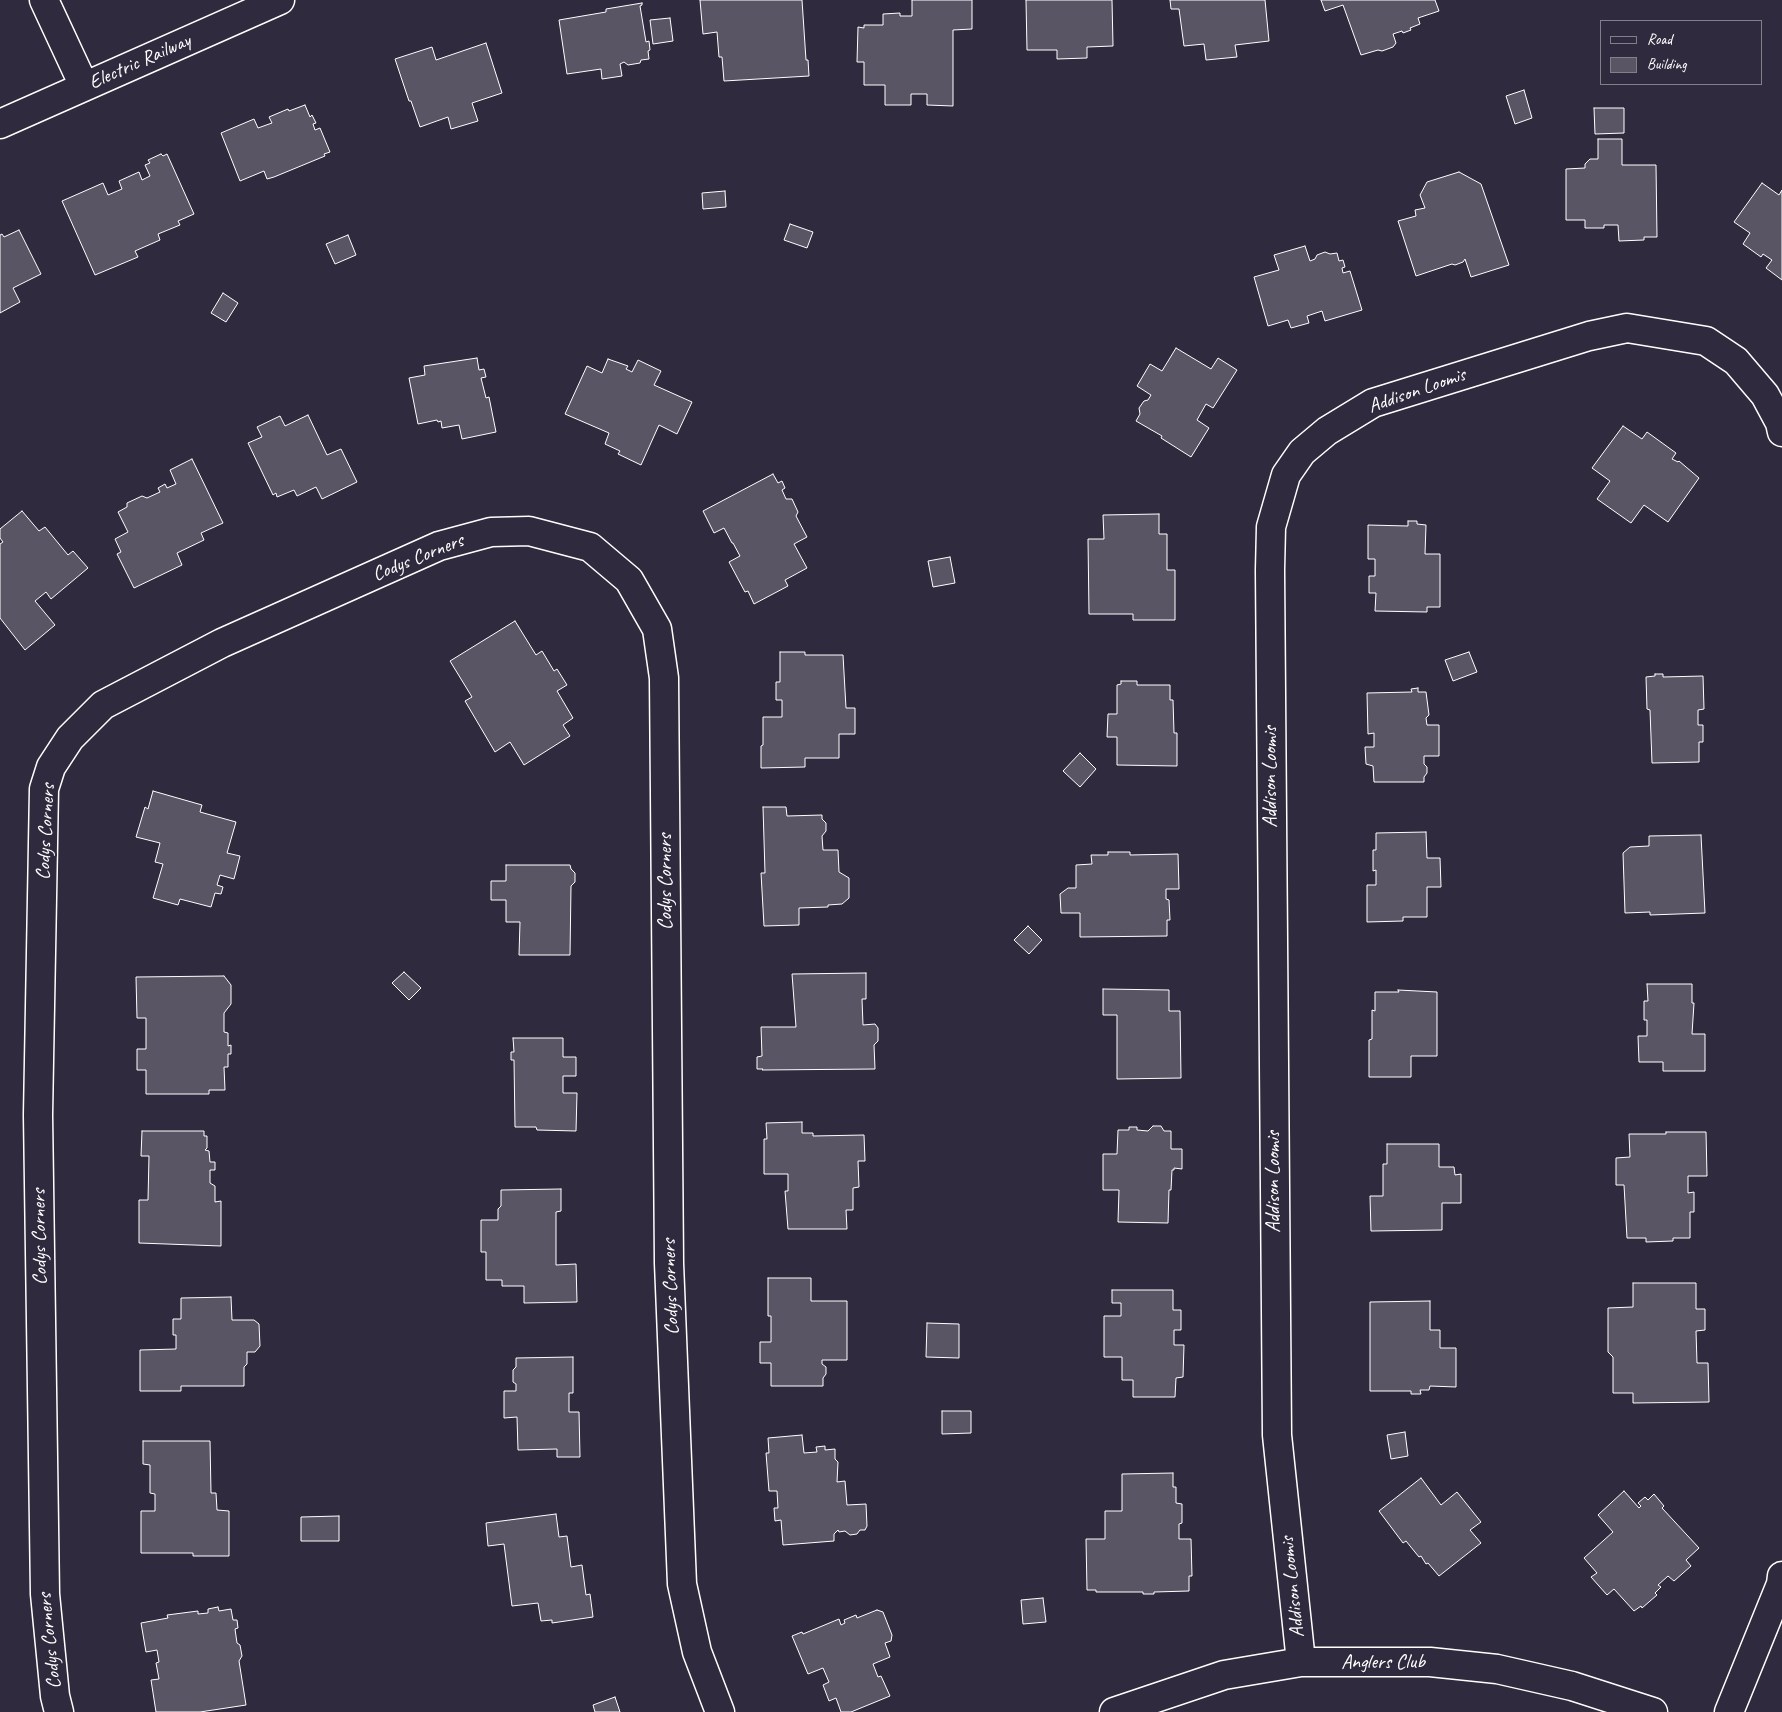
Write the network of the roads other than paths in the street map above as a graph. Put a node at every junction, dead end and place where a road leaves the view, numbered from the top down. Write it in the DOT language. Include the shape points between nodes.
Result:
graph roads {
  1 [pos="44,0"];
  2 [pos="280,0"];
  3 [pos="84,86"];
  4 [pos="0,124"];
  5 [pos="1782,432"];
  6 [pos="1782,1576"];
  7 [pos="1301,1662"];
  8 [pos="59,1712"];
  9 [pos="720,1712"];
  10 [pos="1114,1712"];
  11 [pos="1653,1712"];
  12 [pos="1729,1712"];
  1 -- 3 [label="street"];
  2 -- 3 [label="street, Electric Railway"];
  3 -- 4 [label="street, Electric Railway"];
  5 -- 7 [label="street, Addison Loomis" via="1765,395 1736,361 1706,341 1627,328 1588,336 1373,403 1327,431 1302,452 1286,475 1271,527 1270,570 1276,1435"];
  6 -- 12 [label="street"];
  7 -- 10 [label="street, Anglers Club" via="1224,1675"];
  7 -- 11 [label="street, Anglers Club" via="1430,1662 1497,1669 1572,1686"];
  8 -- 9 [label="street, Codys Corners" via="45,1594 38,1115 44,789 51,766 70,738 103,705 222,643 439,546 491,532 529,531 590,547 629,580 657,629 664,678 669,1263 682,1584 696,1652"];
}
